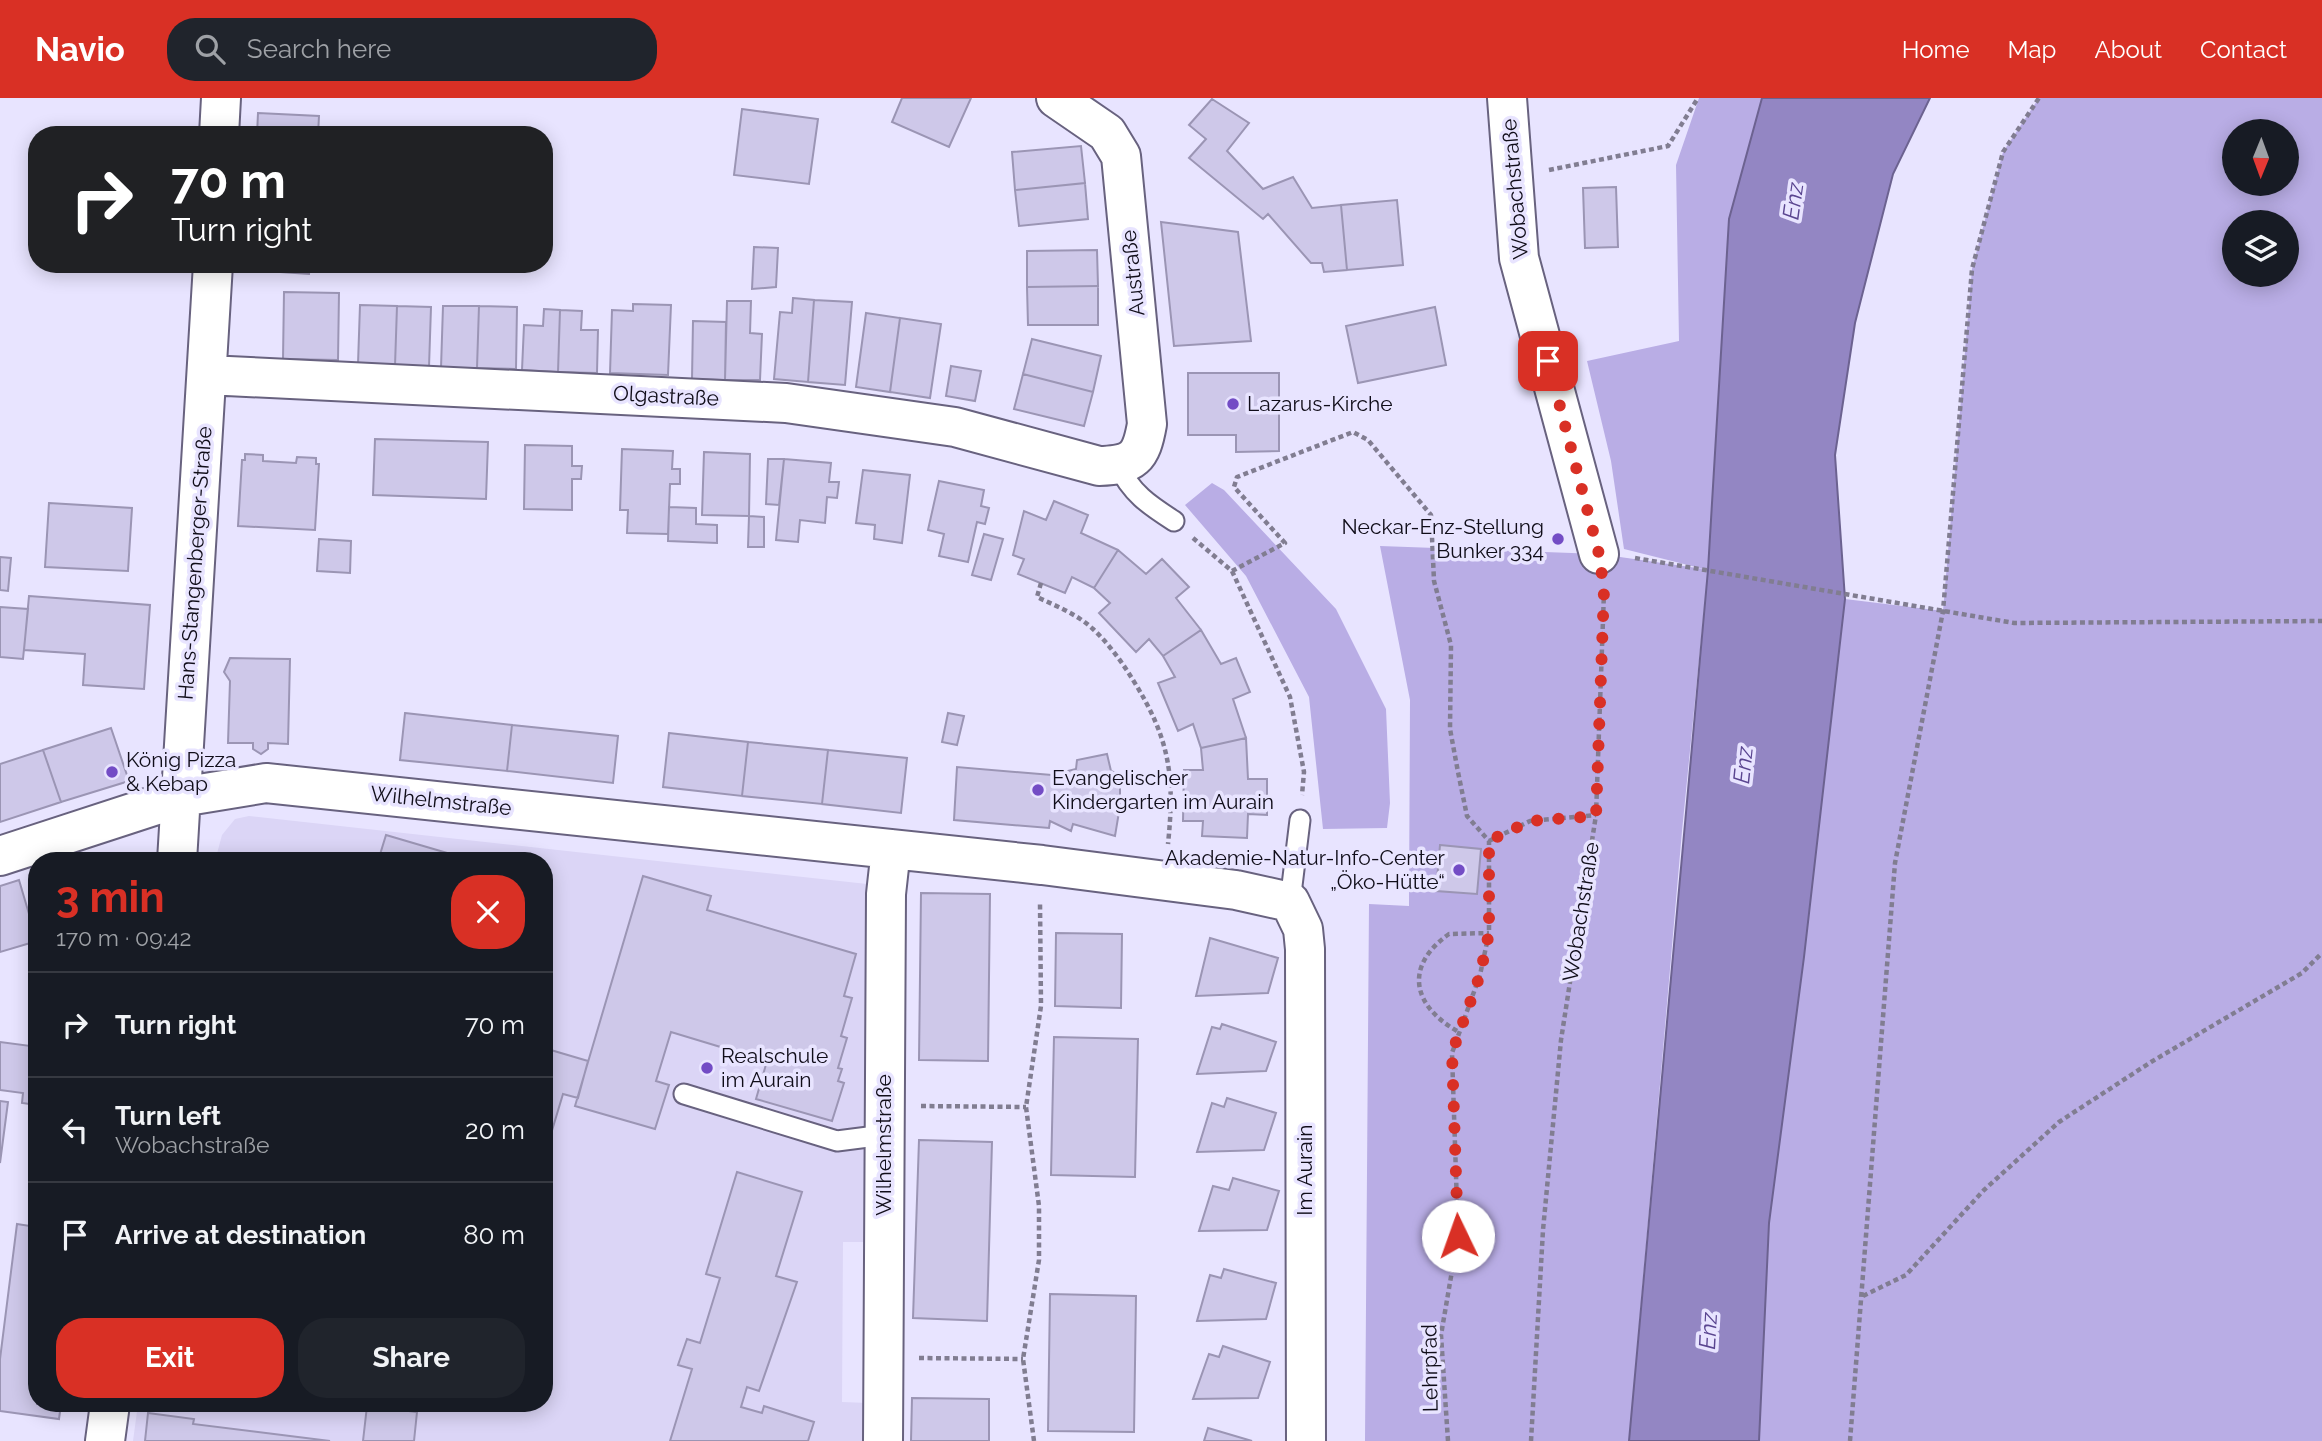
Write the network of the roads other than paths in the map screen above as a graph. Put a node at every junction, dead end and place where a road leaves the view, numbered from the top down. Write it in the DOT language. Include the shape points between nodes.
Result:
graph roads {
  1 [pos="221,98"];
  2 [pos="1056,98"];
  3 [pos="1507,98"];
  4 [pos="219,126"];
  5 [pos="213,273"];
  6 [pos="207,376"];
  7 [pos="1118,465"];
  8 [pos="1174,521"];
  9 [pos="1617,556"];
  10 [pos="181,797"];
  11 [pos="1300,820"];
  12 [pos="891,849"];
  13 [pos="178,852"];
  14 [pos="0,856"];
  15 [pos="1290,902"];
  16 [pos="684,1094"];
  17 [pos="884,1120"];
  18 [pos="109,1412"];
  19 [pos="105,1441"];
  20 [pos="883,1441"];
  21 [pos="1306,1441"];
  1 -- 4 [label="street"];
  2 -- 7 [label="street, Austraße" via="1107,133 1121,156 1147,425 1143,448 1132,460"];
  3 -- 9 [label="street, Wobachstraße" via="1519,258"];
  5 -- 6 [label="street, Hans-Stangenberger-Straße"];
  6 -- 7 [label="street, Olgastraße" via="786,403 929,422 1099,466"];
  6 -- 10 [label="street, Hans-Stangenberger-Straße"];
  7 -- 8 [label="lane" via="1126,484 1140,499"];
  10 -- 12 [label="street, Wilhelmstraße" via="266,783"];
  10 -- 13 [label="street, Hans-Stangenberger-Straße"];
  10 -- 14 [label="street, Wilhelmstraße"];
  11 -- 15 [label="lane"];
  12 -- 15 [label="street, Wilhelmstraße" via="1236,890"];
  12 -- 17 [label="street, Wilhelmstraße" via="886,894"];
  15 -- 21 [label="street, Im Aurain" via="1303,929 1305,949"];
  16 -- 17 [label="lane" via="836,1141"];
  17 -- 20 [label="street, Wilhelmstraße"];
  18 -- 19 [label="street"];
}
